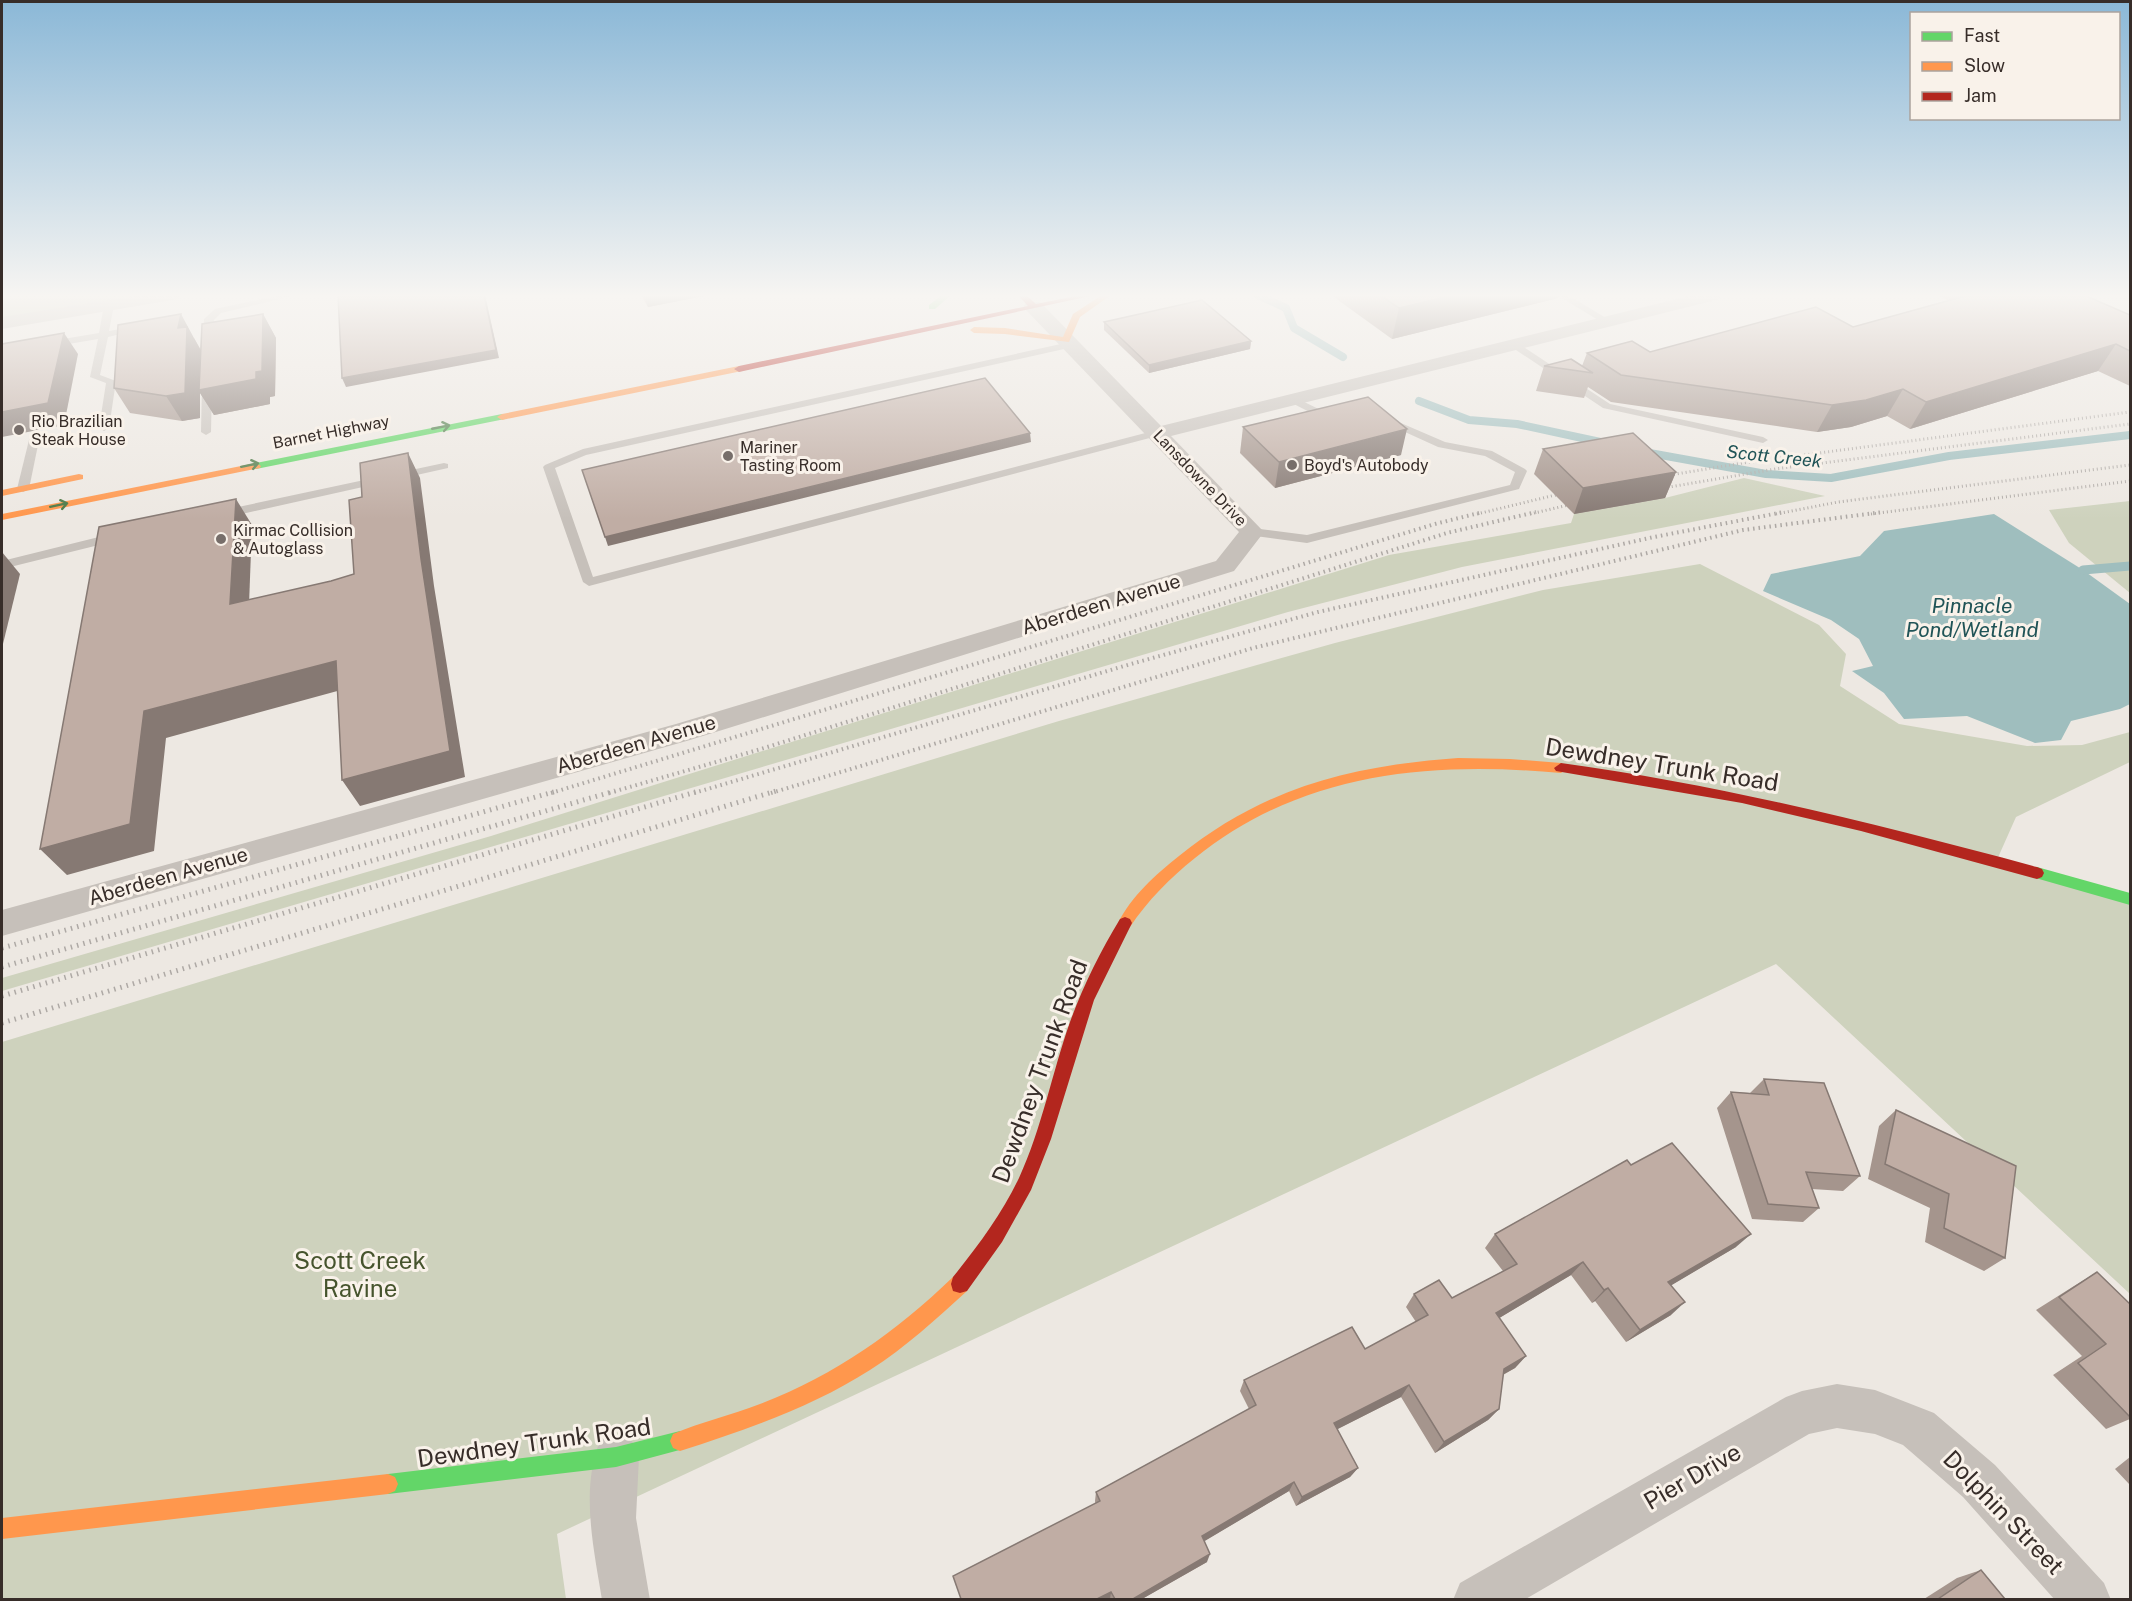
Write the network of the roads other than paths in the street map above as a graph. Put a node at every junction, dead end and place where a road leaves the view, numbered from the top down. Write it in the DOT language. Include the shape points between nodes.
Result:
graph roads {
  1 [pos="97,370"];
  2 [pos="734,370"];
  3 [pos="949,370"];
  4 [pos="1094,370"];
  5 [pos="1410,370"];
  6 [pos="1552,370"];
  7 [pos="207,376"];
  8 [pos="1292,399"];
  9 [pos="1370,417"];
  10 [pos="1339,418"];
  11 [pos="104,428"];
  12 [pos="206,432"];
  13 [pos="1157,433"];
  14 [pos="34,440"];
  15 [pos="1763,440"];
  16 [pos="444,466"];
  17 [pos="93,475"];
  18 [pos="23,489"];
  19 [pos="2,493"];
  20 [pos="217,516"];
  21 [pos="2,517"];
  22 [pos="1252,532"];
  23 [pos="124,535"];
  24 [pos="2,565"];
  25 [pos="2130,899"];
  26 [pos="2,923"];
  27 [pos="1918,1429"];
  28 [pos="616,1457"];
  29 [pos="2,1529"];
  30 [pos="626,1599"];
  31 [pos="1477,1599"];
  32 [pos="2087,1599"];
  1 -- 11 [label="lane" via="95,377 111,381"];
  21 -- 2 [label="main road, Barnet Highway, one-way"];
  3 -- 13 [label="lane" via="583,452 549,467 588,582"];
  4 -- 13 [label="street, Lansdowne Drive"];
  5 -- 8 [label="street"];
  6 -- 15 [label="lane" via="1607,406"];
  7 -- 12 [label="lane"];
  8 -- 10 [label="lane" via="1328,419"];
  8 -- 13 [label="street"];
  9 -- 22 [label="lane" via="1388,420 1442,445 1488,453 1521,471 1515,487 1307,539"];
  13 -- 22 [label="street, Lansdowne Drive"];
  14 -- 18 [label="lane"];
  16 -- 20 [label="lane"];
  17 -- 18 [label="main road"];
  18 -- 19 [label="main road"];
  22 -- 26 [label="street, Aberdeen Avenue" via="1225,566 680,733"];
  23 -- 24 [label="lane"];
  25 -- 28 [label="main road, Dewdney Trunk Road" via="1859,825 1737,796 1612,774 1509,764 1430,763 1306,789 1224,827 1176,862 1135,906 1096,972 1040,1147 1011,1213 994,1241 942,1302 867,1362 812,1395 731,1427"];
  27 -- 31 [label="street, Pier Drive" via="1875,1412 1837,1406 1802,1413"];
  27 -- 32 [label="street, Dolphin Street" via="1979,1480"];
  28 -- 29 [label="main road, Dewdney Trunk Road"];
  28 -- 30 [label="street" via="613,1518"];
}
